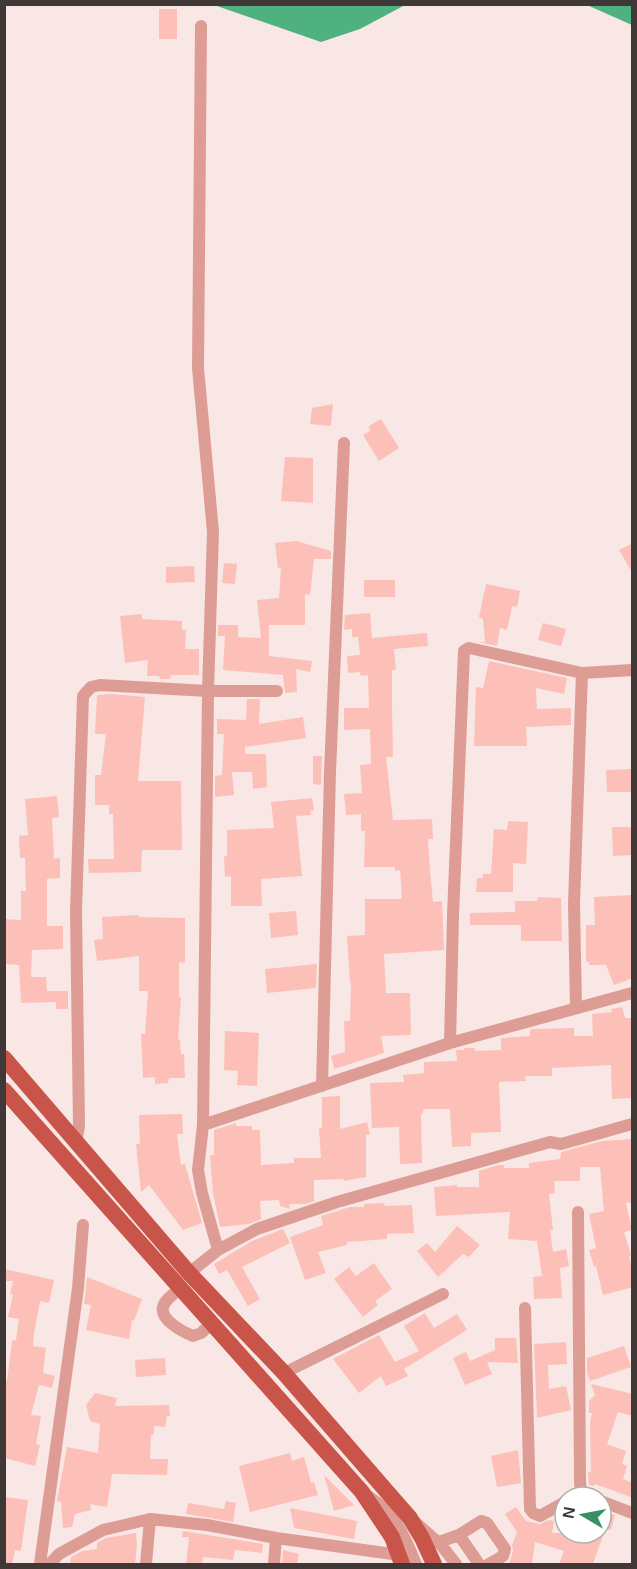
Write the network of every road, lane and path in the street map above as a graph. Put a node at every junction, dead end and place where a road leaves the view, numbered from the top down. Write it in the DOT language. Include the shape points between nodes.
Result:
graph roads {
  1 [pos="201,26"];
  2 [pos="344,443"];
  3 [pos="633,670"];
  4 [pos="582,673"];
  5 [pos="208,691"];
  6 [pos="277,691"];
  7 [pos="633,993"];
  8 [pos="576,1008"];
  9 [pos="450,1043"];
  10 [pos="4,1058"];
  11 [pos="322,1086"];
  12 [pos="4,1090"];
  13 [pos="633,1124"];
  14 [pos="203,1125"];
  15 [pos="76,1143"];
  16 [pos="578,1212"];
  17 [pos="83,1225"];
  18 [pos="218,1250"];
  19 [pos="189,1273"];
  20 [pos="180,1289"];
  21 [pos="443,1294"];
  22 [pos="525,1308"];
  23 [pos="211,1324"];
  24 [pos="284,1373"];
  25 [pos="582,1485"];
  26 [pos="362,1492"];
  27 [pos="613,1506"];
  28 [pos="553,1509"];
  29 [pos="633,1513"];
  30 [pos="410,1518"];
  31 [pos="150,1519"];
  32 [pos="459,1535"];
  33 [pos="276,1538"];
  34 [pos="439,1542"];
  35 [pos="401,1560"];
  36 [pos="40,1564"];
  37 [pos="50,1564"];
  38 [pos="146,1564"];
  39 [pos="274,1564"];
  40 [pos="416,1564"];
  41 [pos="434,1564"];
  42 [pos="456,1564"];
  43 [pos="479,1564"];
  44 [pos="489,1564"];
  1 -- 5 [label="street" via="198,368 213,532"];
  2 -- 11 [label="street"];
  3 -- 4 [label="street"];
  4 -- 8 [label="street" via="574,904"];
  4 -- 9 [label="street" via="469,648 464,651"];
  5 -- 6 [label="street"];
  5 -- 14 [label="street"];
  5 -- 15 [label="street" via="100,685 91,687 82,700 76,911"];
  7 -- 8 [label="street"];
  8 -- 9 [label="street"];
  9 -- 11 [label="street"];
  10 -- 15 [label="main road"];
  11 -- 14 [label="street"];
  12 -- 20 [label="main road"];
  13 -- 18 [label="street" via="561,1144 549,1142 337,1202 257,1229"];
  14 -- 18 [label="street" via="198,1170"];
  15 -- 19 [label="main road"];
  16 -- 25 [label="street"];
  17 -- 36 [label="street" via="74,1320"];
  18 -- 19 [label="street"];
  19 -- 24 [label="main road"];
  20 -- 23 [label="main road"];
  20 -- 23 [label="street" via="164,1306 168,1319 194,1336"];
  21 -- 24 [label="street"];
  22 -- 28 [label="street" via="530,1509 540,1516"];
  23 -- 26 [label="main road"];
  24 -- 30 [label="main road"];
  26 -- 35 [label="main road" via="380,1517"];
  26 -- 40 [label="street" via="386,1509 402,1530"];
  27 -- 29 [label="street"];
  30 -- 34 [label="street"];
  30 -- 41 [label="main road"];
  31 -- 33 [label="street"];
  31 -- 37 [label="street" via="103,1530 59,1554"];
  31 -- 38 [label="street"];
  32 -- 34 [label="street"];
  32 -- 43 [label="street"];
  32 -- 44 [label="street" via="481,1521 487,1523 505,1549 503,1556"];
  33 -- 35 [label="street"];
  33 -- 39 [label="street"];
  34 -- 42 [label="street"];
}
